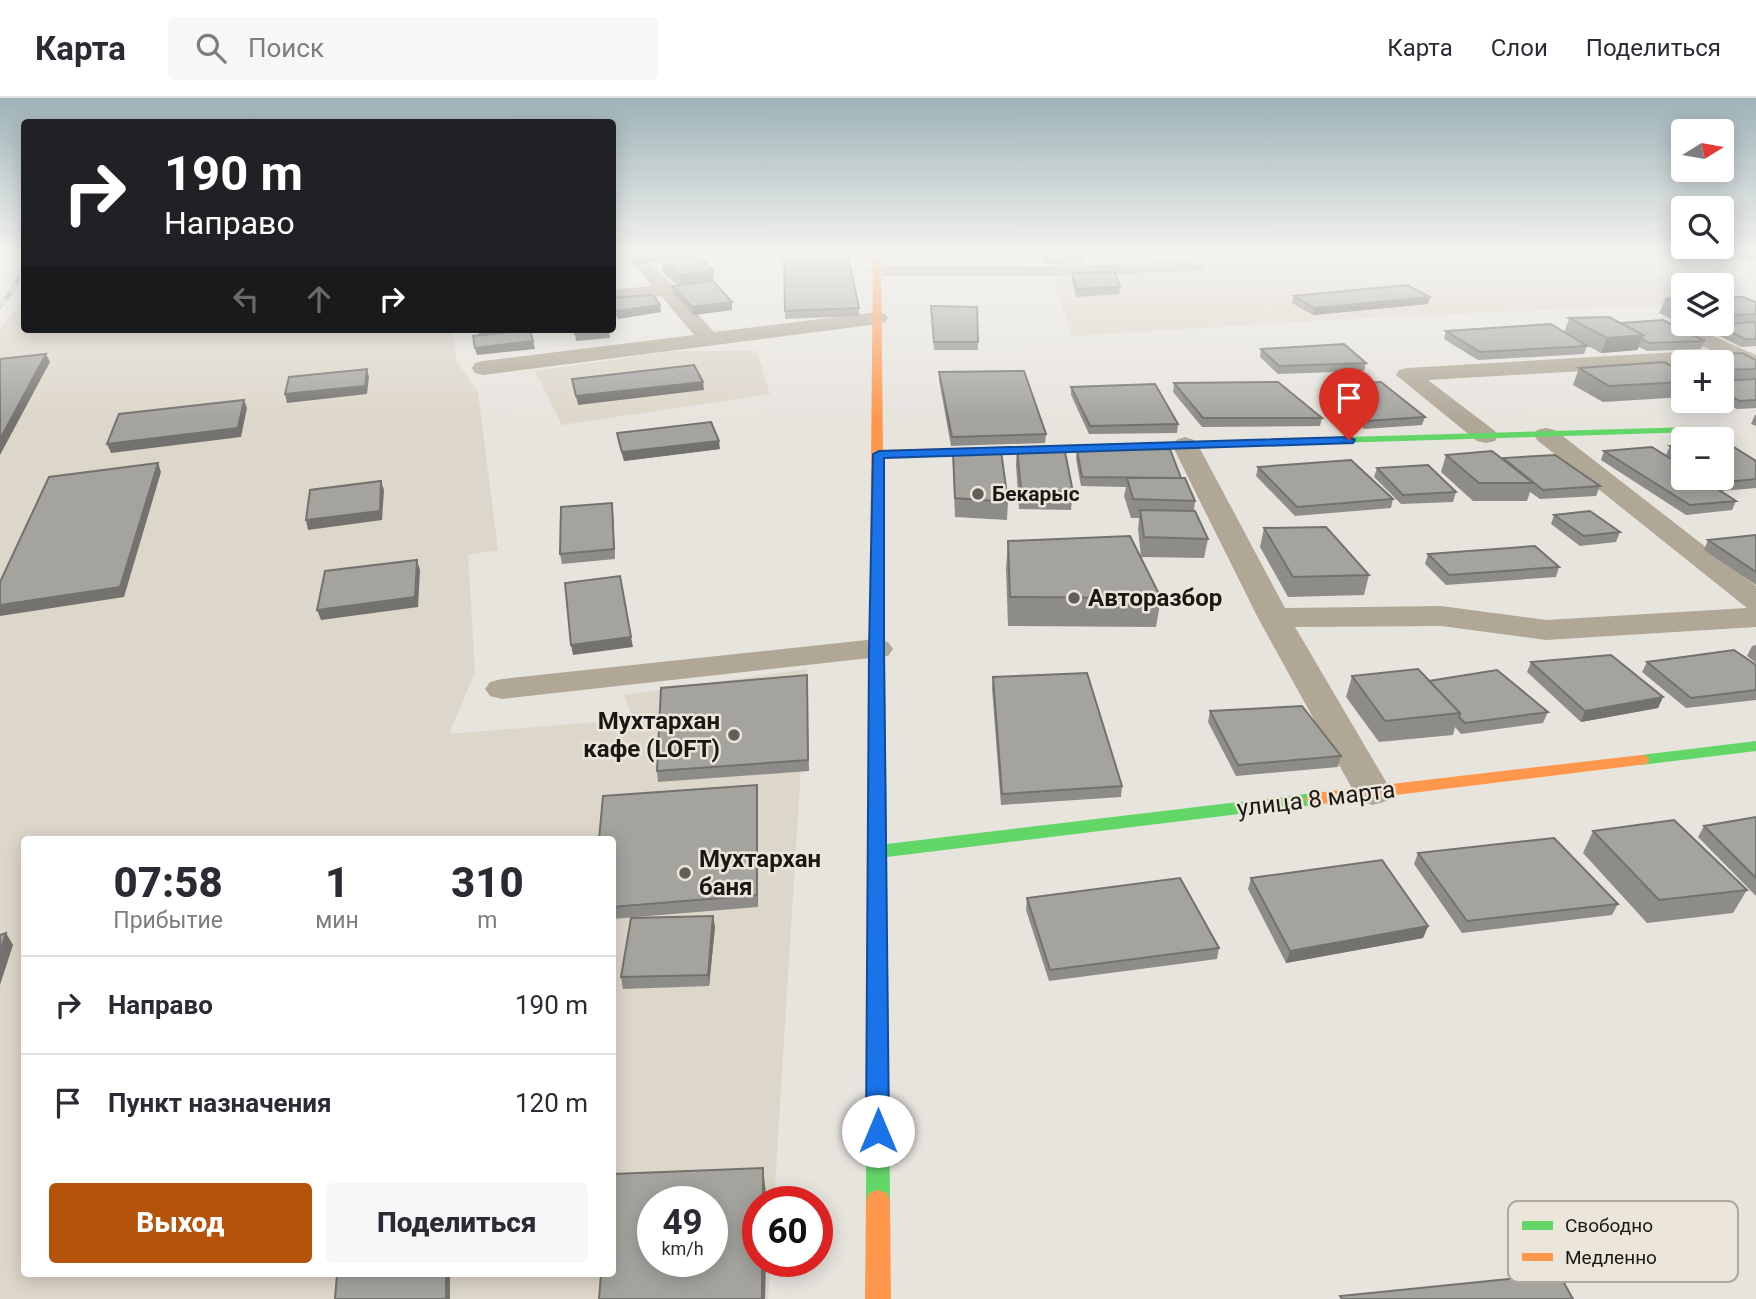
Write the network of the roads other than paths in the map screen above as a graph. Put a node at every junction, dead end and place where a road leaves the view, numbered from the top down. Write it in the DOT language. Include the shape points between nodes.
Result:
graph roads {
  1 [pos="682,308"];
  2 [pos="878,308"];
  3 [pos="878,318"];
  4 [pos="1697,336"];
  5 [pos="709,340"];
  6 [pos="1747,360"];
  7 [pos="482,368"];
  8 [pos="1671,431"];
  9 [pos="1546,435"];
  10 [pos="1486,436"];
  11 [pos="1185,445"];
  12 [pos="879,454"];
  13 [pos="1756,601"];
  14 [pos="1756,617"];
  15 [pos="1274,618"];
  16 [pos="876,649"];
  17 [pos="502,689"];
  18 [pos="1756,746"];
  19 [pos="1373,792"];
  20 [pos="877,852"];
  21 [pos="878,1299"];
  1 -- 5 [label="street"];
  2 -- 3 [label="main road"];
  3 -- 5 [label="street"];
  3 -- 12 [label="main road"];
  4 -- 6 [label="street"];
  5 -- 7 [label="street"];
  6 -- 10 [label="street" via="1407,375"];
  8 -- 9 [label="main road"];
  9 -- 10 [label="main road"];
  9 -- 13 [label="street"];
  10 -- 11 [label="main road"];
  11 -- 12 [label="main road"];
  11 -- 15 [label="street"];
  12 -- 16 [label="main road"];
  14 -- 15 [label="street" via="1546,630 1441,616"];
  15 -- 19 [label="street"];
  16 -- 17 [label="street"];
  16 -- 20 [label="main road"];
  18 -- 19 [label="main road, улица 8 марта"];
  19 -- 20 [label="main road, улица 8 марта"];
  20 -- 21 [label="main road"];
}
